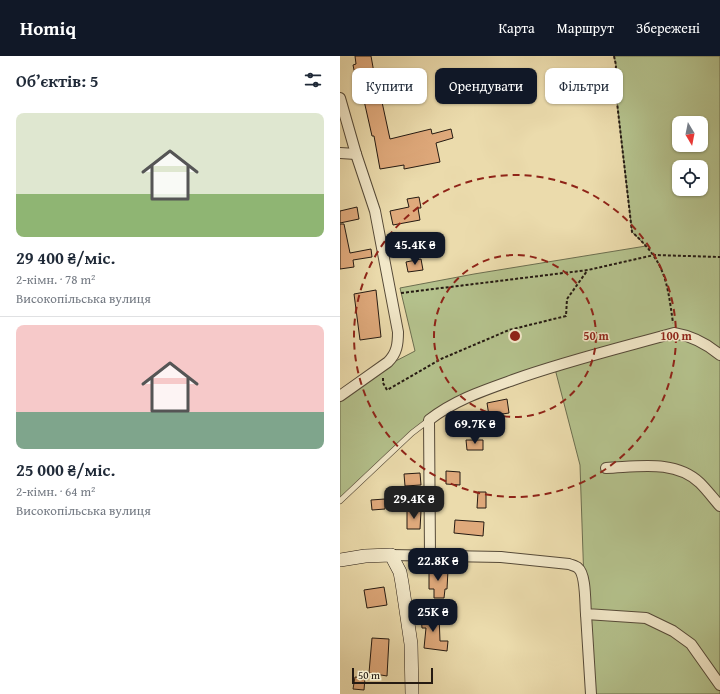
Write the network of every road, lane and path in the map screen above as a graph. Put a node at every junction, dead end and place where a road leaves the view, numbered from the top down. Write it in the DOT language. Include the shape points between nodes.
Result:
graph roads {
  1 [pos="614,56"];
  2 [pos="340,98"];
  3 [pos="340,153"];
  4 [pos="356,154"];
  5 [pos="654,255"];
  6 [pos="720,257"];
  7 [pos="588,270"];
  8 [pos="390,294"];
  9 [pos="674,333"];
  10 [pos="720,355"];
  11 [pos="387,363"];
  12 [pos="340,396"];
  13 [pos="429,420"];
  14 [pos="606,468"];
  15 [pos="340,501"];
  16 [pos="720,506"];
  17 [pos="391,555"];
  18 [pos="430,555"];
  19 [pos="340,560"];
  20 [pos="586,614"];
  21 [pos="720,685"];
  22 [pos="412,694"];
  23 [pos="591,694"];
  1 -- 5 [label="path" via="632,232"];
  2 -- 4 [label="street"];
  3 -- 4 [label="street"];
  4 -- 8 [label="street" via="375,211"];
  5 -- 6 [label="path"];
  5 -- 7 [label="path"];
  5 -- 9 [label="path" via="664,272"];
  7 -- 8 [label="path"];
  7 -- 11 [label="path" via="567,299 566,316 509,330 441,359 387,390 383,383"];
  8 -- 11 [label="street" via="398,344 395,355"];
  9 -- 10 [label="street" via="689,335 710,346"];
  9 -- 13 [label="street" via="554,365 477,392 448,406"];
  11 -- 12 [label="street"];
  13 -- 15 [label="lane"];
  13 -- 18 [label="street"];
  14 -- 16 [label="street" via="666,466 679,470 700,483"];
  17 -- 18 [label="street"];
  17 -- 19 [label="street"];
  17 -- 22 [label="street" via="400,572 402,583 411,644"];
  18 -- 20 [label="street" via="501,557 569,564 578,568 582,574"];
  20 -- 21 [label="street" via="646,618 673,631 691,644"];
  20 -- 23 [label="street"];
}
